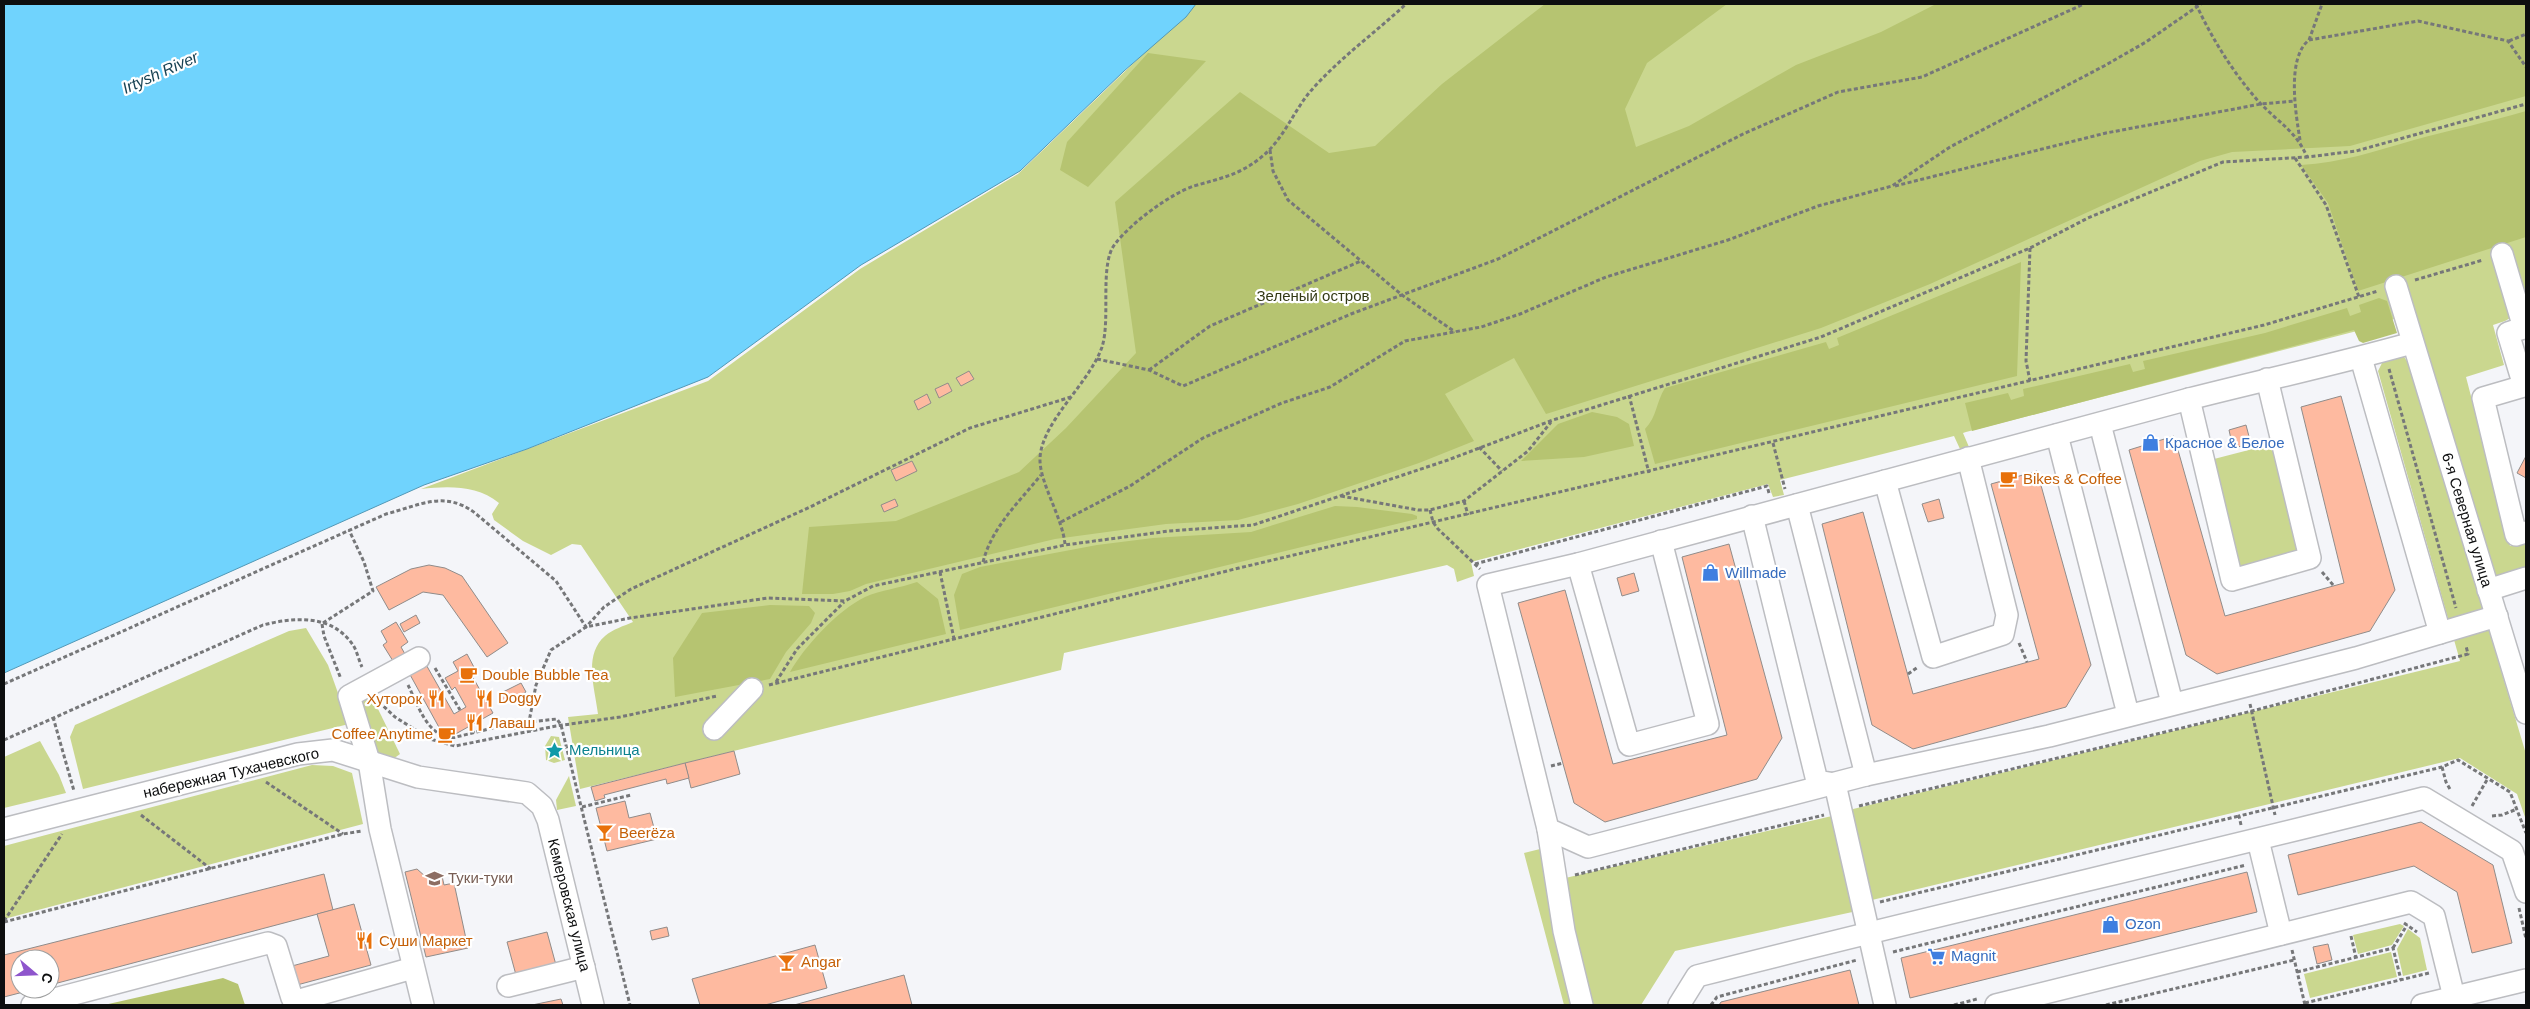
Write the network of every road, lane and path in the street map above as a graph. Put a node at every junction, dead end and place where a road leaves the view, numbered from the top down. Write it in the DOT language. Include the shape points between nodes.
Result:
graph roads {
  1 [pos="1406,4"];
  2 [pos="2084,4"];
  3 [pos="2201,4"];
  4 [pos="2322,4"];
  5 [pos="2197,5"];
  6 [pos="2526,34"];
  7 [pos="2309,40"];
  8 [pos="2508,41"];
  9 [pos="2526,67"];
  10 [pos="2295,101"];
  11 [pos="2261,104"];
  12 [pos="2526,104"];
  13 [pos="2300,141"];
  14 [pos="1270,150"];
  15 [pos="2307,157"];
  16 [pos="2294,158"];
  17 [pos="1892,186"];
  18 [pos="2030,248"];
  19 [pos="2502,254"];
  20 [pos="1361,261"];
  21 [pos="2396,286"];
  22 [pos="1402,295"];
  23 [pos="2359,297"];
  24 [pos="2525,328"];
  25 [pos="1455,332"];
  26 [pos="2410,335"];
  27 [pos="2384,351"];
  28 [pos="2361,358"];
  29 [pos="1097,359"];
  30 [pos="1149,370"];
  31 [pos="2266,379"];
  32 [pos="2030,381"];
  33 [pos="1629,395"];
  34 [pos="1071,397"];
  35 [pos="2189,399"];
  36 [pos="1553,420"];
  37 [pos="2100,424"];
  38 [pos="2057,435"];
  39 [pos="1773,443"];
  40 [pos="1480,448"];
  41 [pos="1968,458"];
  42 [pos="1502,472"];
  43 [pos="1650,472"];
  44 [pos="1041,474"];
  45 [pos="1885,482"];
  46 [pos="1341,496"];
  47 [pos="1771,498"];
  48 [pos="1791,499"];
  49 [pos="1464,502"];
  50 [pos="1430,510"];
  51 [pos="1468,515"];
  52 [pos="1752,516"];
  53 [pos="1061,522"];
  54 [pos="1433,522"];
  55 [pos="349,530"];
  56 [pos="2526,532"];
  57 [pos="1661,541"];
  58 [pos="1065,544"];
  59 [pos="983,562"];
  60 [pos="1578,564"];
  61 [pos="940,572"];
  62 [pos="2526,578"];
  63 [pos="2488,590"];
  64 [pos="845,601"];
  65 [pos="2497,616"];
  66 [pos="322,623"];
  67 [pos="586,627"];
  68 [pos="2461,627"];
  69 [pos="2440,633"];
  70 [pos="954,639"];
  71 [pos="426,662"];
  72 [pos="406,682"];
  73 [pos="775,683"];
  74 [pos="4,684"];
  75 [pos="368,686"];
  76 [pos="2244,687"];
  77 [pos="752,689"];
  78 [pos="349,696"];
  79 [pos="2172,703"];
  80 [pos="460,710"];
  81 [pos="2252,711"];
  82 [pos="2526,713"];
  83 [pos="2128,714"];
  84 [pos="53,717"];
  85 [pos="529,722"];
  86 [pos="562,725"];
  87 [pos="469,726"];
  88 [pos="714,729"];
  89 [pos="531,731"];
  90 [pos="474,733"];
  91 [pos="4,740"];
  92 [pos="369,761"];
  93 [pos="2442,767"];
  94 [pos="245,768"];
  95 [pos="1866,775"];
  96 [pos="2488,778"];
  97 [pos="1834,784"];
  98 [pos="631,795"];
  99 [pos="2454,795"];
  100 [pos="120,799"];
  101 [pos="76,801"];
  102 [pos="2466,803"];
  103 [pos="542,806"];
  104 [pos="2471,806"];
  105 [pos="582,808"];
  106 [pos="2274,808"];
  107 [pos="2517,809"];
  108 [pos="2477,810"];
  109 [pos="1840,811"];
  110 [pos="2246,814"];
  111 [pos="2239,816"];
  112 [pos="2489,816"];
  113 [pos="4,828"];
  114 [pos="1548,828"];
  115 [pos="380,829"];
  116 [pos="2526,833"];
  117 [pos="343,834"];
  118 [pos="2258,840"];
  119 [pos="2253,863"];
  120 [pos="211,868"];
  121 [pos="1572,876"];
  122 [pos="2526,892"];
  123 [pos="1879,902"];
  124 [pos="2400,921"];
  125 [pos="4,922"];
  126 [pos="2407,925"];
  127 [pos="2358,931"];
  128 [pos="1869,932"];
  129 [pos="2423,935"];
  130 [pos="2285,938"];
  131 [pos="2394,948"];
  132 [pos="1885,954"];
  133 [pos="2356,958"];
  134 [pos="2294,960"];
  135 [pos="584,967"];
  136 [pos="412,968"];
  137 [pos="1862,968"];
  138 [pos="2297,972"];
  139 [pos="2431,972"];
  140 [pos="2401,980"];
  141 [pos="2526,980"];
  142 [pos="508,986"];
  143 [pos="2454,997"];
  144 [pos="297,1003"];
  145 [pos="2305,1004"];
  146 [pos="32,1005"];
  147 [pos="423,1005"];
  148 [pos="594,1005"];
  149 [pos="630,1005"];
  150 [pos="1582,1005"];
  151 [pos="1679,1005"];
  152 [pos="1711,1005"];
  153 [pos="1885,1005"];
  154 [pos="1996,1005"];
  155 [pos="2106,1005"];
  156 [pos="2422,1005"];
  1 -- 14 [label="path" via="1309,93"];
  2 -- 22 [label="path" via="1922,77 1838,92 1743,134 1498,258"];
  3 -- 5 [label="path"];
  4 -- 7 [label="path"];
  5 -- 11 [label="path" via="2232,69"];
  5 -- 17 [label="path" via="2146,42 1950,147"];
  6 -- 8 [label="path"];
  7 -- 8 [label="path" via="2418,21"];
  7 -- 10 [label="path" via="2296,61"];
  8 -- 9 [label="path"];
  10 -- 11 [label="path"];
  10 -- 13 [label="path"];
  11 -- 13 [label="path"];
  11 -- 17 [label="path" via="2106,133"];
  12 -- 15 [label="path" via="2356,151"];
  13 -- 15 [label="path"];
  14 -- 20 [label="path" via="1273,171 1288,200"];
  14 -- 29 [label="path" via="1236,174 1170,198 1115,244 1107,270 1106,333"];
  15 -- 16 [label="path"];
  16 -- 18 [label="path" via="2223,162 2088,218"];
  16 -- 23 [label="path" via="2326,205"];
  17 -- 25 [label="path" via="1818,206 1728,240 1606,277 1520,314"];
  18 -- 32 [label="path" via="2026,361"];
  18 -- 33 [label="path" via="1820,337"];
  19 -- 21 [label="path"];
  19 -- 24 [label="street"];
  20 -- 22 [label="path"];
  20 -- 30 [label="path" via="1210,326"];
  21 -- 23 [label="path"];
  21 -- 26 [label="street, 6-я Северная улица"];
  22 -- 25 [label="path"];
  22 -- 30 [label="path" via="1184,386"];
  23 -- 32 [label="path" via="2264,325"];
  24 -- 56 [label="street" via="2508,333 2524,386 2484,398 2516,534"];
  25 -- 53 [label="path" via="1405,342 1330,387 1282,403 1203,438 1130,486"];
  26 -- 27 [label="street"];
  26 -- 63 [label="street, 6-я Северная улица"];
  27 -- 28 [label="street"];
  27 -- 68 [label="path"];
  28 -- 31 [label="street"];
  28 -- 69 [label="street"];
  29 -- 30 [label="path"];
  29 -- 34 [label="path"];
  31 -- 35 [label="street"];
  31 -- 35 [label="street" via="2310,558 2232,580"];
  32 -- 39 [label="path"];
  33 -- 36 [label="path"];
  33 -- 43 [label="path"];
  34 -- 44 [label="path" via="1046,434 1040,458"];
  34 -- 67 [label="path" via="970,428 810,507 631,588 604,607"];
  35 -- 37 [label="street"];
  36 -- 40 [label="path"];
  36 -- 42 [label="path" via="1528,450"];
  37 -- 38 [label="street"];
  37 -- 79 [label="street"];
  38 -- 41 [label="street"];
  38 -- 83 [label="street"];
  39 -- 43 [label="path"];
  39 -- 48 [label="path"];
  40 -- 42 [label="path"];
  40 -- 46 [label="path"];
  41 -- 45 [label="street"];
  41 -- 45 [label="street" via="2007,615 2003,634 1933,657"];
  42 -- 49 [label="path"];
  43 -- 51 [label="path"];
  44 -- 53 [label="path"];
  44 -- 59 [label="path" via="1001,522 987,546"];
  45 -- 48 [label="street"];
  46 -- 50 [label="path"];
  46 -- 58 [label="path" via="1253,525"];
  47 -- 54 [label="path" via="1767,486 1474,563"];
  48 -- 52 [label="street"];
  48 -- 95 [label="street"];
  49 -- 50 [label="path"];
  49 -- 51 [label="path"];
  50 -- 54 [label="path"];
  51 -- 54 [label="path"];
  52 -- 57 [label="street"];
  52 -- 97 [label="street" via="1817,781"];
  53 -- 58 [label="path"];
  54 -- 70 [label="path"];
  55 -- 66 [label="path" via="373,591"];
  55 -- 67 [label="path" via="386,514 443,499 461,502 556,581"];
  55 -- 74 [label="path"];
  57 -- 60 [label="street"];
  57 -- 60 [label="street" via="1708,724 1629,745"];
  58 -- 59 [label="path"];
  59 -- 61 [label="path"];
  60 -- 114 [label="street" via="1488,585"];
  61 -- 64 [label="path" via="873,586"];
  61 -- 70 [label="path"];
  62 -- 63 [label="street"];
  63 -- 65 [label="street, 6-я Северная улица"];
  64 -- 67 [label="path" via="768,598"];
  64 -- 73 [label="path" via="797,649"];
  65 -- 68 [label="street"];
  65 -- 82 [label="street, 6-я Северная улица"];
  66 -- 75 [label="path" via="339,631 353,645"];
  66 -- 78 [label="path" via="324,636"];
  66 -- 84 [label="path" via="305,618 263,625"];
  67 -- 85 [label="path" via="551,650 536,685"];
  68 -- 69 [label="street"];
  68 -- 81 [label="path" via="2468,654"];
  69 -- 76 [label="street"];
  70 -- 73 [label="path"];
  71 -- 75 [label="street"];
  71 -- 80 [label="path"];
  72 -- 90 [label="path" via="431,729 445,737"];
  73 -- 77 [label="path"];
  75 -- 78 [label="street"];
  75 -- 89 [label="path" via="380,704 395,717 430,739 445,744 455,746"];
  76 -- 79 [label="street"];
  76 -- 81 [label="path"];
  77 -- 86 [label="path" via="620,717"];
  77 -- 88 [label="street"];
  78 -- 92 [label="street"];
  79 -- 83 [label="street"];
  81 -- 106 [label="path"];
  81 -- 109 [label="path"];
  83 -- 95 [label="street" via="2050,736"];
  84 -- 91 [label="path"];
  84 -- 101 [label="path"];
  85 -- 86 [label="path" via="557,719"];
  85 -- 89 [label="path"];
  85 -- 90 [label="path" via="515,728 504,725"];
  86 -- 89 [label="path"];
  86 -- 105 [label="path"];
  87 -- 90 [label="path"];
  92 -- 94 [label="street, набережная Тухачевского" via="333,750 298,754"];
  92 -- 103 [label="street, набережная Тухачевского" via="418,778 527,793"];
  92 -- 115 [label="street"];
  93 -- 96 [label="path" via="2458,760"];
  93 -- 99 [label="path"];
  93 -- 106 [label="path"];
  94 -- 100 [label="street, набережная Тухачевского"];
  94 -- 117 [label="path"];
  95 -- 97 [label="street"];
  96 -- 104 [label="path"];
  96 -- 107 [label="path" via="2510,792"];
  97 -- 109 [label="street"];
  97 -- 114 [label="street" via="1588,847"];
  98 -- 105 [label="path"];
  100 -- 101 [label="street, набережная Тухачевского"];
  100 -- 120 [label="path"];
  101 -- 113 [label="street, набережная Тухачевского"];
  101 -- 125 [label="path"];
  102 -- 104 [label="path"];
  103 -- 135 [label="street, Кемеровская улица"];
  104 -- 108 [label="path"];
  105 -- 149 [label="path"];
  106 -- 110 [label="path"];
  107 -- 112 [label="path"];
  107 -- 116 [label="path"];
  109 -- 121 [label="path"];
  109 -- 128 [label="street"];
  111 -- 123 [label="path"];
  114 -- 150 [label="street" via="1564,931"];
  115 -- 117 [label="path"];
  115 -- 136 [label="street"];
  117 -- 120 [label="path"];
  118 -- 122 [label="street" via="2424,798 2512,851"];
  118 -- 128 [label="street"];
  118 -- 130 [label="street"];
  119 -- 132 [label="path"];
  120 -- 125 [label="path"];
  124 -- 126 [label="path"];
  126 -- 129 [label="path"];
  126 -- 131 [label="path"];
  127 -- 133 [label="path" via="2350,933"];
  128 -- 151 [label="street" via="1697,976"];
  128 -- 153 [label="street"];
  130 -- 134 [label="path"];
  130 -- 143 [label="street" via="2411,902 2434,916"];
  130 -- 154 [label="street"];
  131 -- 133 [label="path"];
  131 -- 140 [label="path"];
  133 -- 138 [label="path"];
  134 -- 138 [label="path"];
  134 -- 155 [label="path"];
  135 -- 142 [label="street"];
  135 -- 148 [label="street, Кемеровская улица"];
  136 -- 144 [label="street"];
  136 -- 147 [label="street"];
  137 -- 152 [label="path" via="1859,959 1717,997"];
  138 -- 145 [label="path"];
  139 -- 140 [label="path"];
  140 -- 145 [label="path"];
  141 -- 143 [label="street"];
  143 -- 156 [label="street"];
  144 -- 146 [label="street" via="292,998 276,946 268,943"];
}
